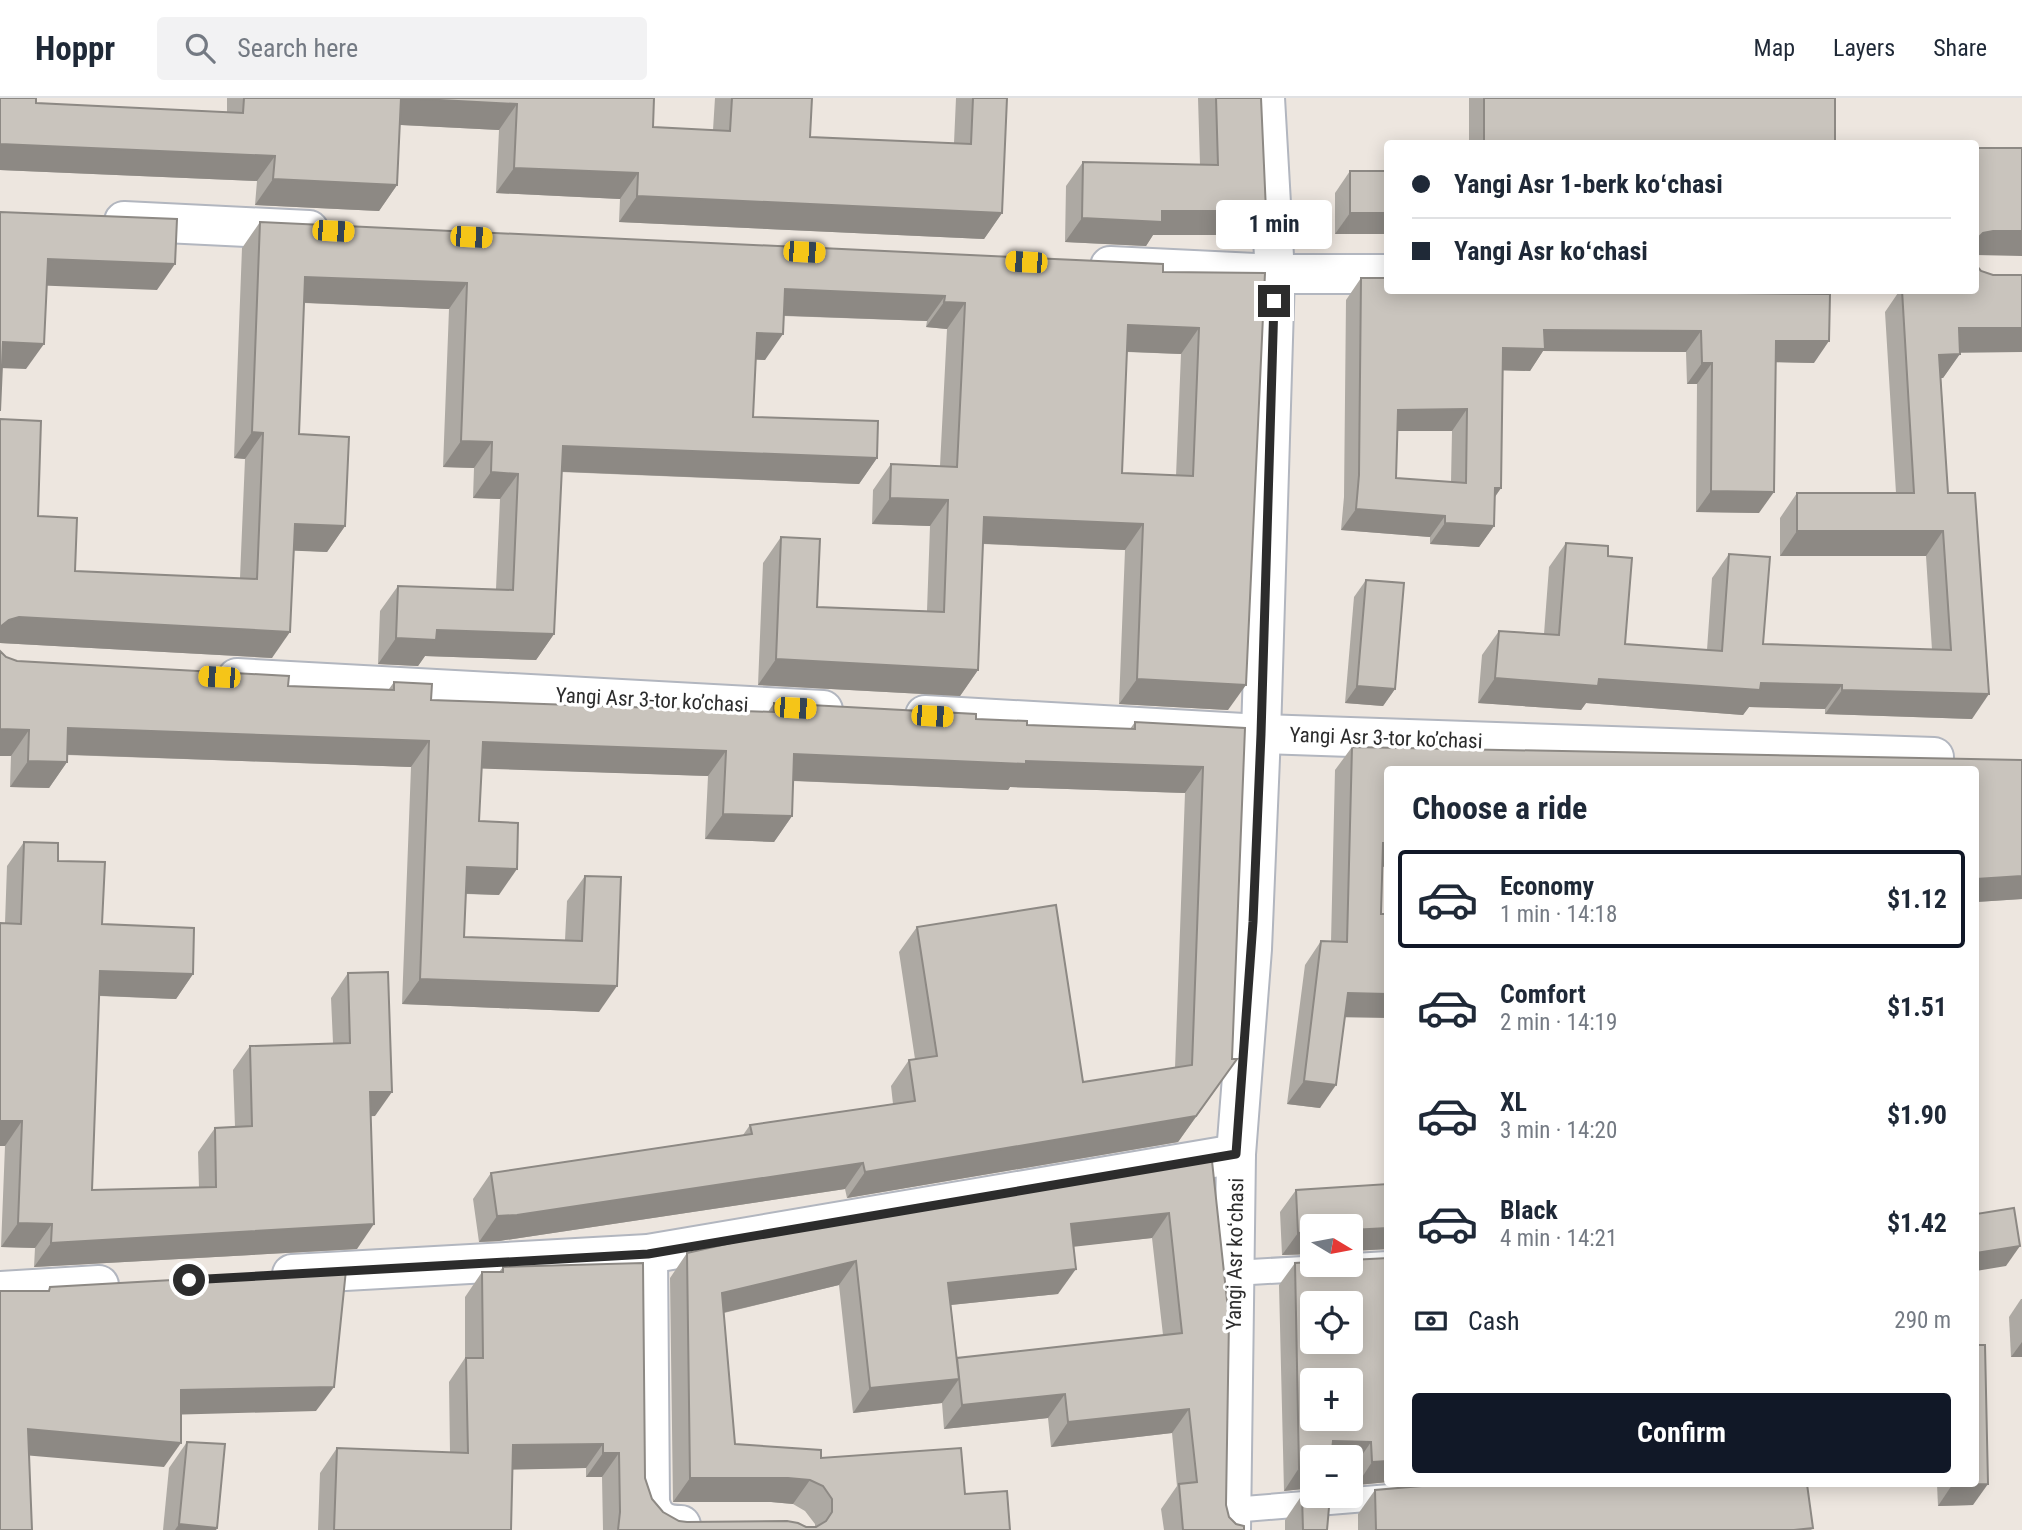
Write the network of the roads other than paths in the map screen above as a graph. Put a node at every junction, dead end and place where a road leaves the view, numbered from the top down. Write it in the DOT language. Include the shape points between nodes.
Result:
graph roads {
  1 [pos="1265,98"];
  2 [pos="97,220"];
  3 [pos="346,231"];
  4 [pos="1081,265"];
  5 [pos="1275,274"];
  6 [pos="1384,274"];
  7 [pos="208,676"];
  8 [pos="1261,734"];
  9 [pos="1934,757"];
  10 [pos="1236,1154"];
  11 [pos="648,1254"];
  12 [pos="1384,1265"];
  13 [pos="1234,1273"];
  14 [pos="262,1276"];
  15 [pos="138,1283"];
  16 [pos="0,1291"];
  17 [pos="1420,1494"];
  18 [pos="1232,1520"];
  19 [pos="721,1524"];
  1 -- 5 [label="street, Yangi Asr koʻchasi"];
  2 -- 3 [label="street"];
  4 -- 5 [label="street"];
  5 -- 6 [label="street"];
  5 -- 8 [label="street, Yangi Asr koʻchasi"];
  7 -- 8 [label="street, Yangi Asr 3-tor koʼchasi"];
  8 -- 9 [label="street, Yangi Asr 3-tor koʼchasi"];
  8 -- 10 [label="street, Yangi Asr koʻchasi" via="1252,949"];
  10 -- 11 [label="street"];
  10 -- 13 [label="street, Yangi Asr koʻchasi"];
  11 -- 14 [label="street"];
  11 -- 19 [label="street" via="652,1512 670,1525"];
  12 -- 13 [label="lane"];
  13 -- 18 [label="street, Yangi Asr koʻchasi"];
  15 -- 16 [label="street"];
  17 -- 18 [label="lane"];
}
